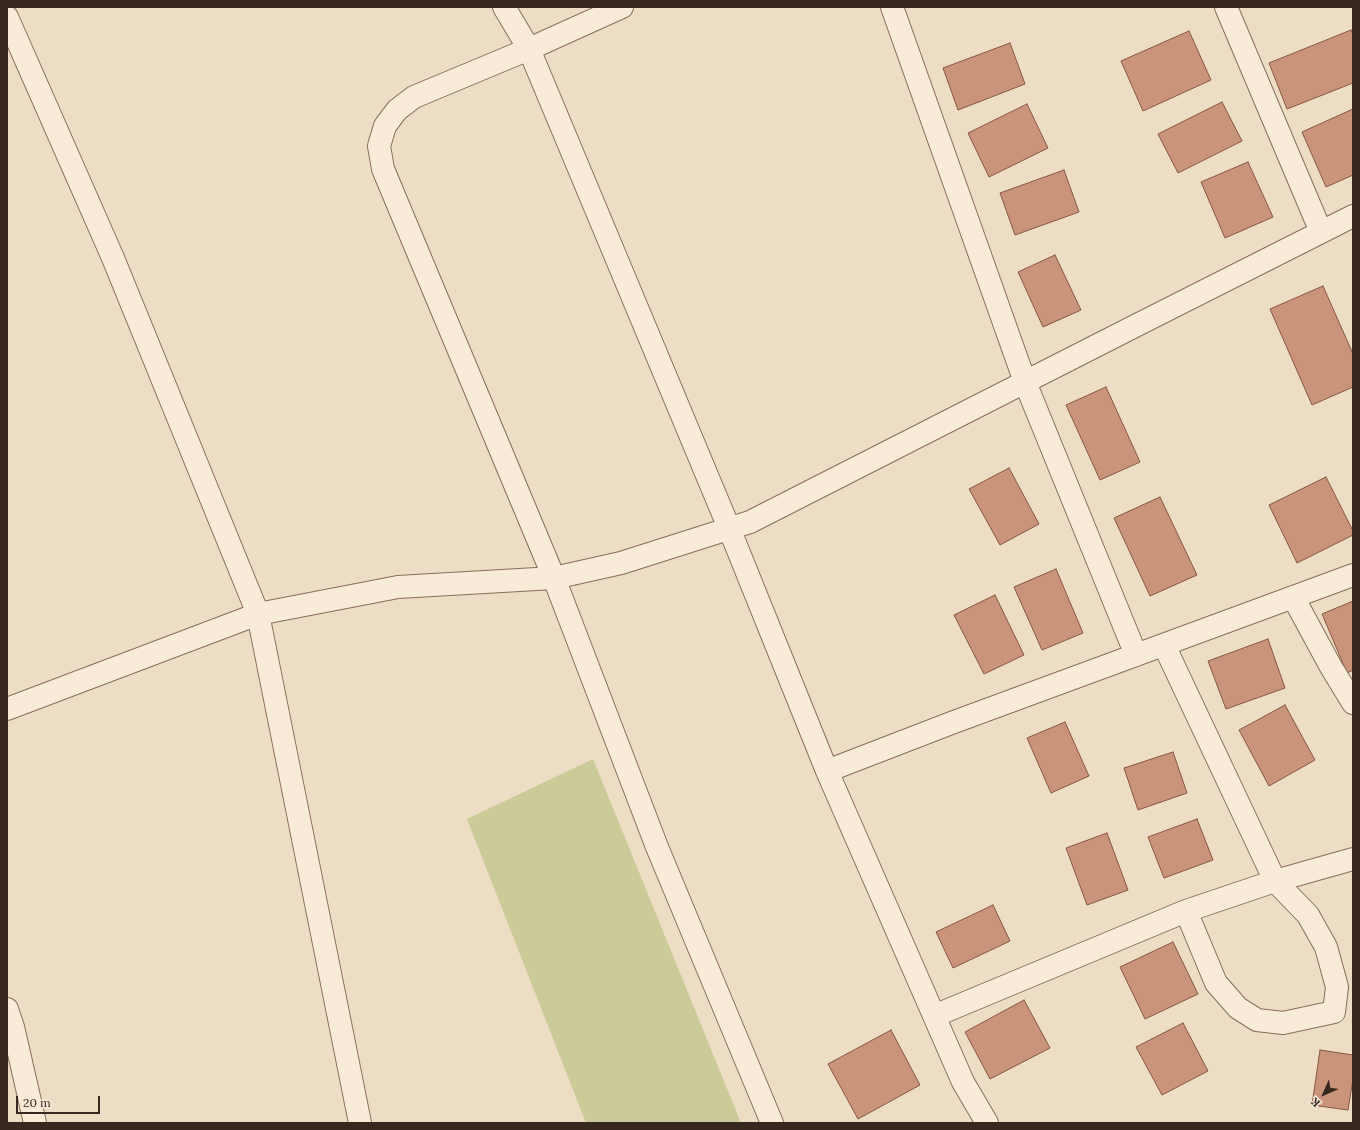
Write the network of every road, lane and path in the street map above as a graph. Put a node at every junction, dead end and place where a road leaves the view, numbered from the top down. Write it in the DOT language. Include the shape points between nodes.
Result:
graph roads {
  1 [pos="504,7"];
  2 [pos="622,7"];
  3 [pos="892,7"];
  4 [pos="1226,7"];
  5 [pos="7,17"];
  6 [pos="13,45"];
  7 [pos="529,49"];
  8 [pos="1353,216"];
  9 [pos="1321,232"];
  10 [pos="1025,382"];
  11 [pos="729,528"];
  12 [pos="1353,575"];
  13 [pos="554,578"];
  14 [pos="1293,597"];
  15 [pos="258,614"];
  16 [pos="1164,645"];
  17 [pos="1136,655"];
  18 [pos="1353,703"];
  19 [pos="7,709"];
  20 [pos="826,771"];
  21 [pos="1353,859"];
  22 [pos="1276,881"];
  23 [pos="1186,911"];
  24 [pos="7,1009"];
  25 [pos="1344,1014"];
  26 [pos="934,1016"];
  27 [pos="35,1123"];
  28 [pos="360,1123"];
  29 [pos="772,1123"];
  30 [pos="987,1123"];
  1 -- 7 [label="street"];
  2 -- 7 [label="street"];
  3 -- 10 [label="street"];
  4 -- 9 [label="street"];
  5 -- 6 [label="street"];
  6 -- 15 [label="street" via="113,258"];
  7 -- 11 [label="street"];
  7 -- 13 [label="street" via="414,97 397,110 385,126 379,146 383,169"];
  8 -- 9 [label="street"];
  9 -- 10 [label="street"];
  10 -- 11 [label="street" via="750,522"];
  10 -- 17 [label="street"];
  11 -- 13 [label="street" via="622,563"];
  11 -- 20 [label="street"];
  12 -- 14 [label="street"];
  13 -- 15 [label="street" via="398,587"];
  13 -- 29 [label="street" via="657,847"];
  14 -- 16 [label="street"];
  14 -- 18 [label="street"];
  15 -- 19 [label="street"];
  15 -- 28 [label="street"];
  16 -- 17 [label="street"];
  16 -- 22 [label="street"];
  17 -- 20 [label="street"];
  20 -- 26 [label="street"];
  21 -- 22 [label="street"];
  22 -- 23 [label="street"];
  22 -- 25 [label="street" via="1308,915 1326,946"];
  23 -- 25 [label="street" via="1216,983 1238,1008 1257,1020 1283,1023"];
  23 -- 26 [label="street"];
  24 -- 27 [label="street"];
  26 -- 30 [label="street" via="963,1082"];
}
